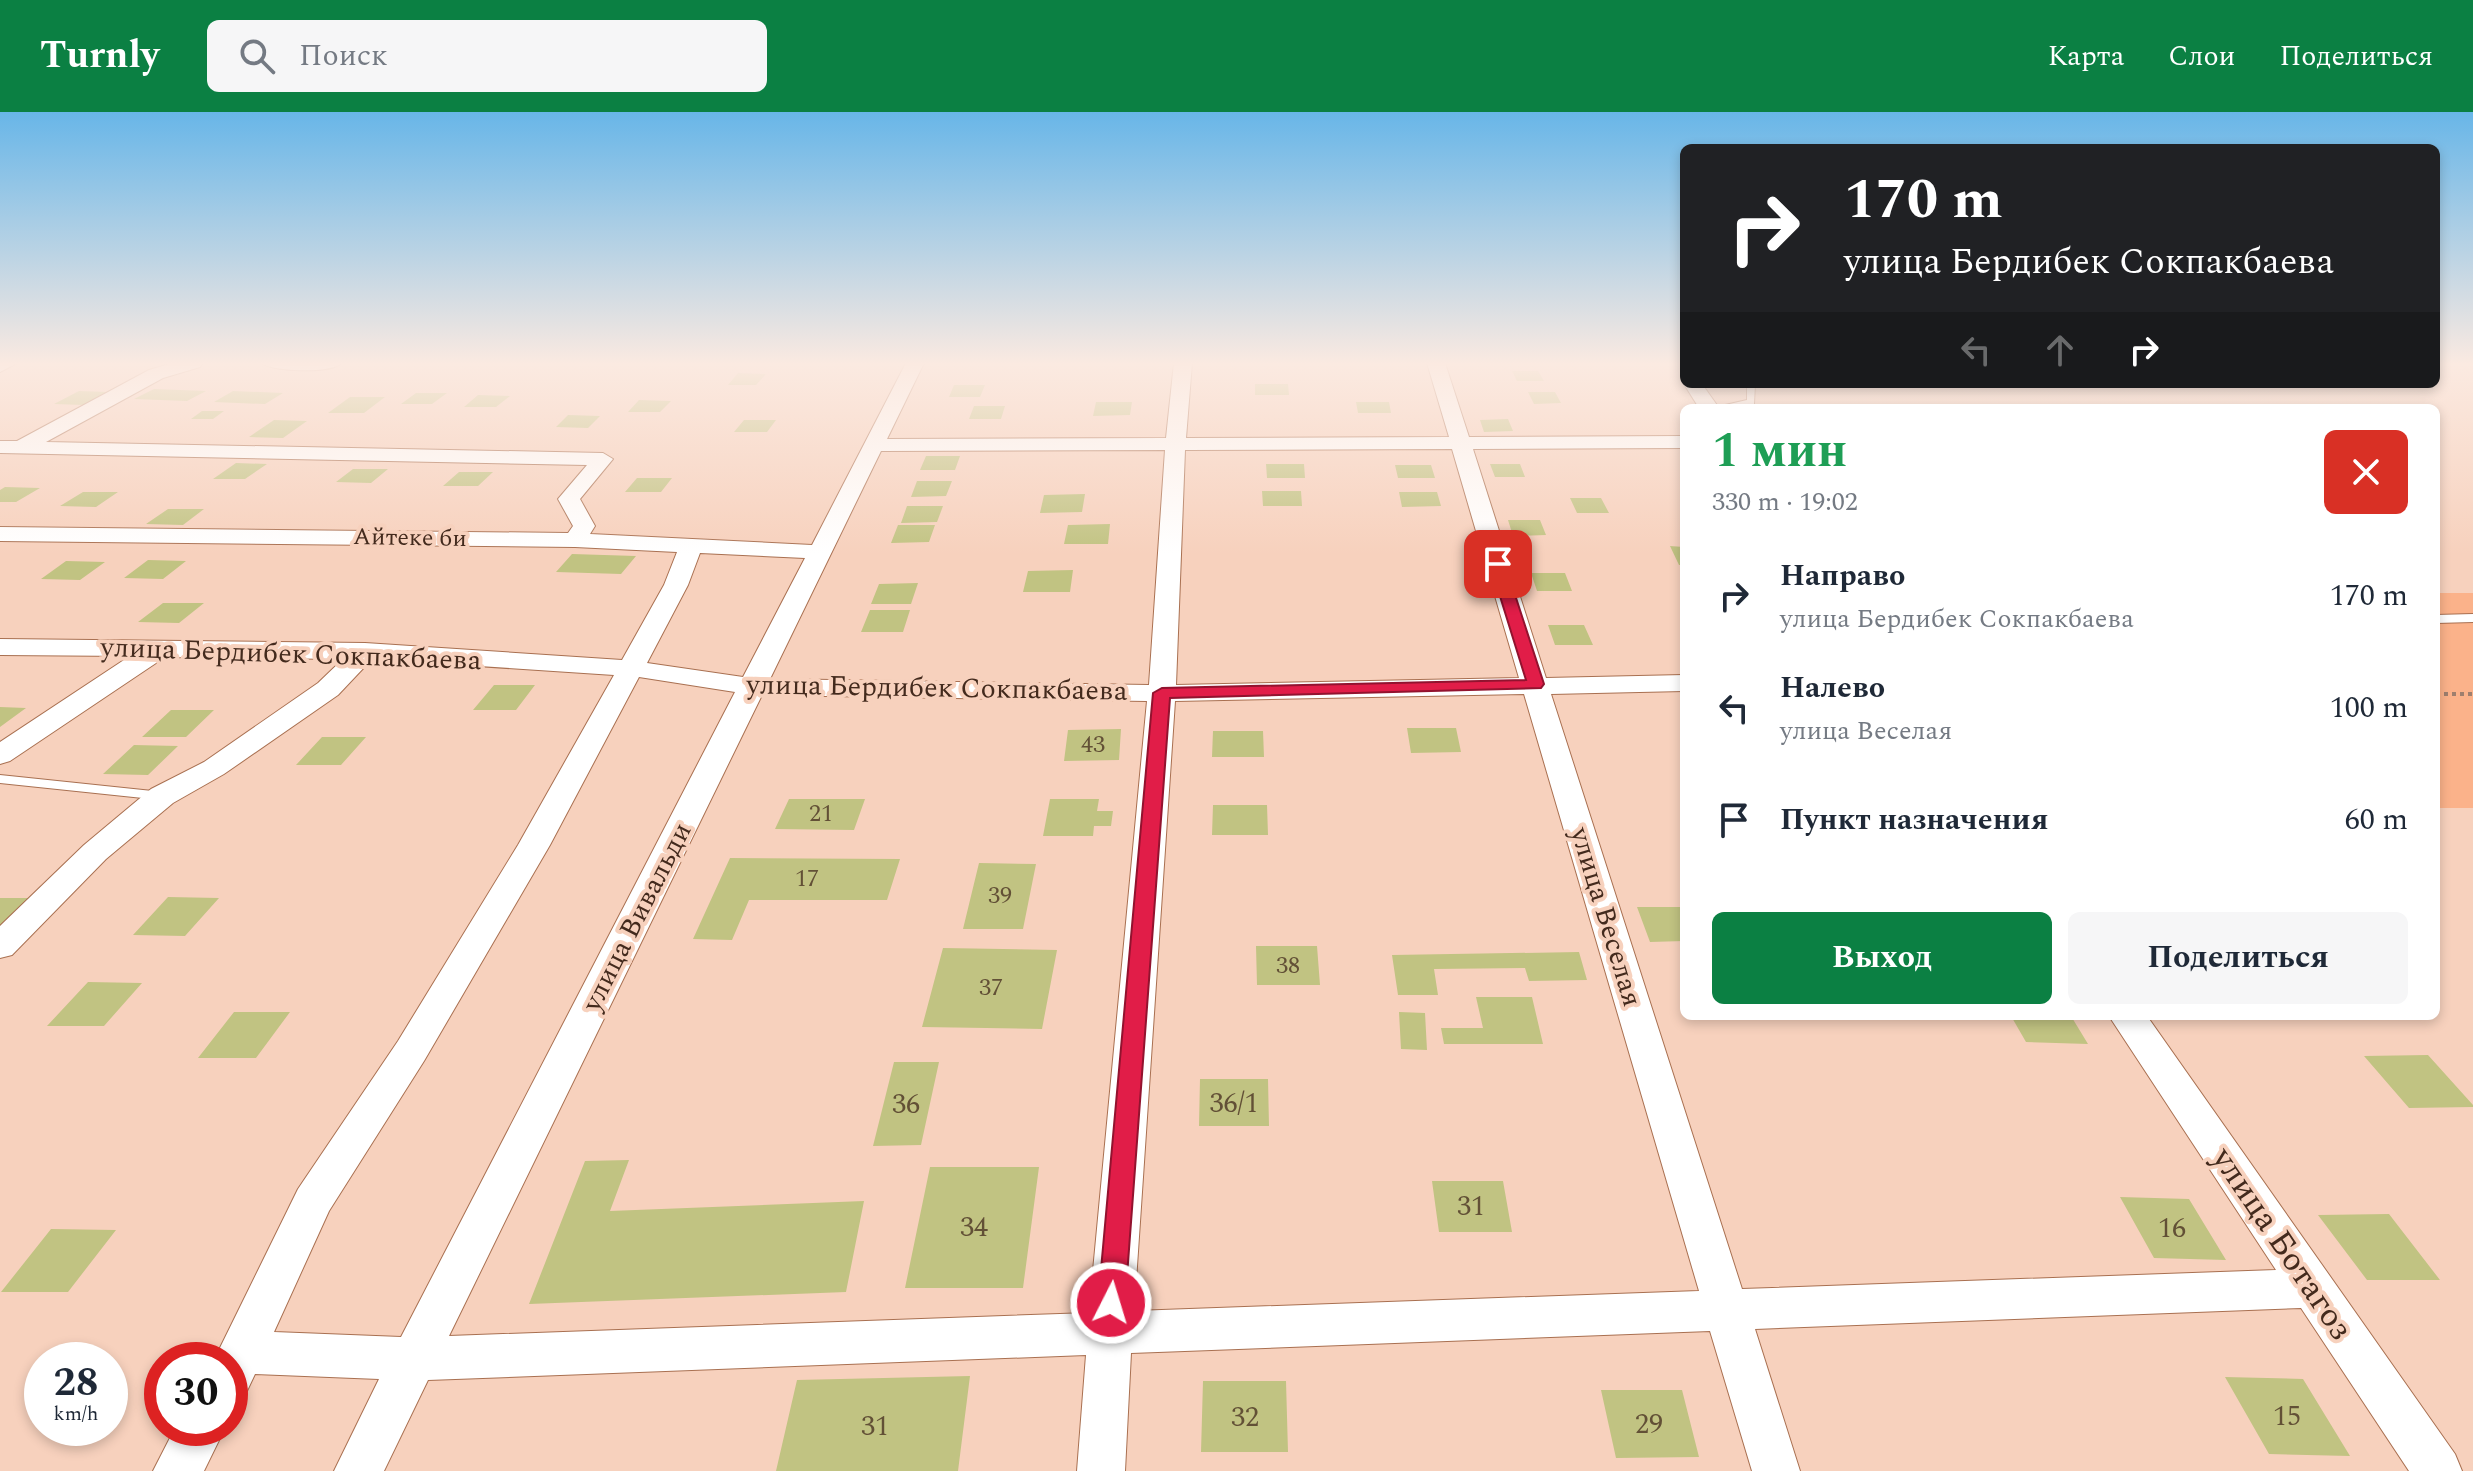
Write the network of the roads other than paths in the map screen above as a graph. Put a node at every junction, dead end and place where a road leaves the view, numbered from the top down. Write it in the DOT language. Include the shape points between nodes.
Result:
graph roads {
  1 [pos="59,426"];
  2 [pos="885,426"];
  3 [pos="1175,426"];
  4 [pos="1455,426"];
  5 [pos="1680,442"];
  6 [pos="1460,443"];
  7 [pos="876,445"];
  8 [pos="1173,445"];
  9 [pos="19,448"];
  10 [pos="0,469"];
  11 [pos="0,534"];
  12 [pos="575,540"];
  13 [pos="691,546"];
  14 [pos="819,552"];
  15 [pos="2473,618"];
  16 [pos="2440,619"];
  17 [pos="0,647"];
  18 [pos="157,650"];
  19 [pos="365,651"];
  20 [pos="630,668"];
  21 [pos="1680,683"];
  22 [pos="1536,684"];
  23 [pos="753,687"];
  24 [pos="1162,693"];
  25 [pos="0,755"];
  26 [pos="0,779"];
  27 [pos="162,796"];
  28 [pos="0,946"];
  29 [pos="2130,1020"];
  30 [pos="2312,1288"];
  31 [pos="1725,1312"];
  32 [pos="1109,1334"];
  33 [pos="248,1342"];
  34 [pos="413,1359"];
  35 [pos="248,1365"];
  36 [pos="191,1446"];
  37 [pos="177,1471"];
  38 [pos="358,1471"];
  39 [pos="1101,1471"];
  40 [pos="1776,1471"];
  41 [pos="2438,1471"];
  1 -- 9 [label="street"];
  2 -- 7 [label="street, улица Вивальди"];
  3 -- 8 [label="street"];
  4 -- 6 [label="street, улица Веселая"];
  5 -- 6 [label="street"];
  6 -- 8 [label="street"];
  6 -- 22 [label="street, улица Веселая"];
  7 -- 8 [label="street"];
  7 -- 14 [label="street, улица Вивальди"];
  8 -- 24 [label="street"];
  9 -- 10 [label="street"];
  9 -- 12 [label="street" via="603,459 569,499 584,526"];
  11 -- 12 [label="street, Айтеке би"];
  12 -- 13 [label="street, Айтеке би"];
  13 -- 14 [label="street, Айтеке би"];
  13 -- 20 [label="street"];
  14 -- 23 [label="street, улица Вивальди"];
  15 -- 16 [label="lane"];
  17 -- 18 [label="street, улица Бердибек Сокпакбаева"];
  18 -- 19 [label="street, улица Бердибек Сокпакбаева"];
  18 -- 25 [label="street"];
  19 -- 20 [label="street, улица Бердибек Сокпакбаева"];
  19 -- 27 [label="street" via="328,689 214,768"];
  20 -- 23 [label="street, улица Бердибек Сокпакбаева"];
  20 -- 33 [label="street" via="534,845 411,1051 313,1201"];
  21 -- 22 [label="street, улица Бердибек Сокпакбаева"];
  22 -- 24 [label="street, улица Бердибек Сокпакбаева"];
  22 -- 31 [label="street, улица Веселая"];
  23 -- 24 [label="street, улица Бердибек Сокпакбаева"];
  23 -- 34 [label="street, улица Вивальди"];
  24 -- 32 [label="street"];
  26 -- 27 [label="lane"];
  27 -- 28 [label="street" via="95,852"];
  29 -- 30 [label="street, улица Ботагоз"];
  30 -- 31 [label="street"];
  30 -- 41 [label="street, улица Ботагоз"];
  31 -- 32 [label="street"];
  31 -- 40 [label="street, улица Веселая"];
  32 -- 34 [label="street"];
  32 -- 39 [label="street"];
  34 -- 35 [label="street"];
  34 -- 38 [label="street, улица Вивальди"];
  36 -- 37 [label="street"];
}
